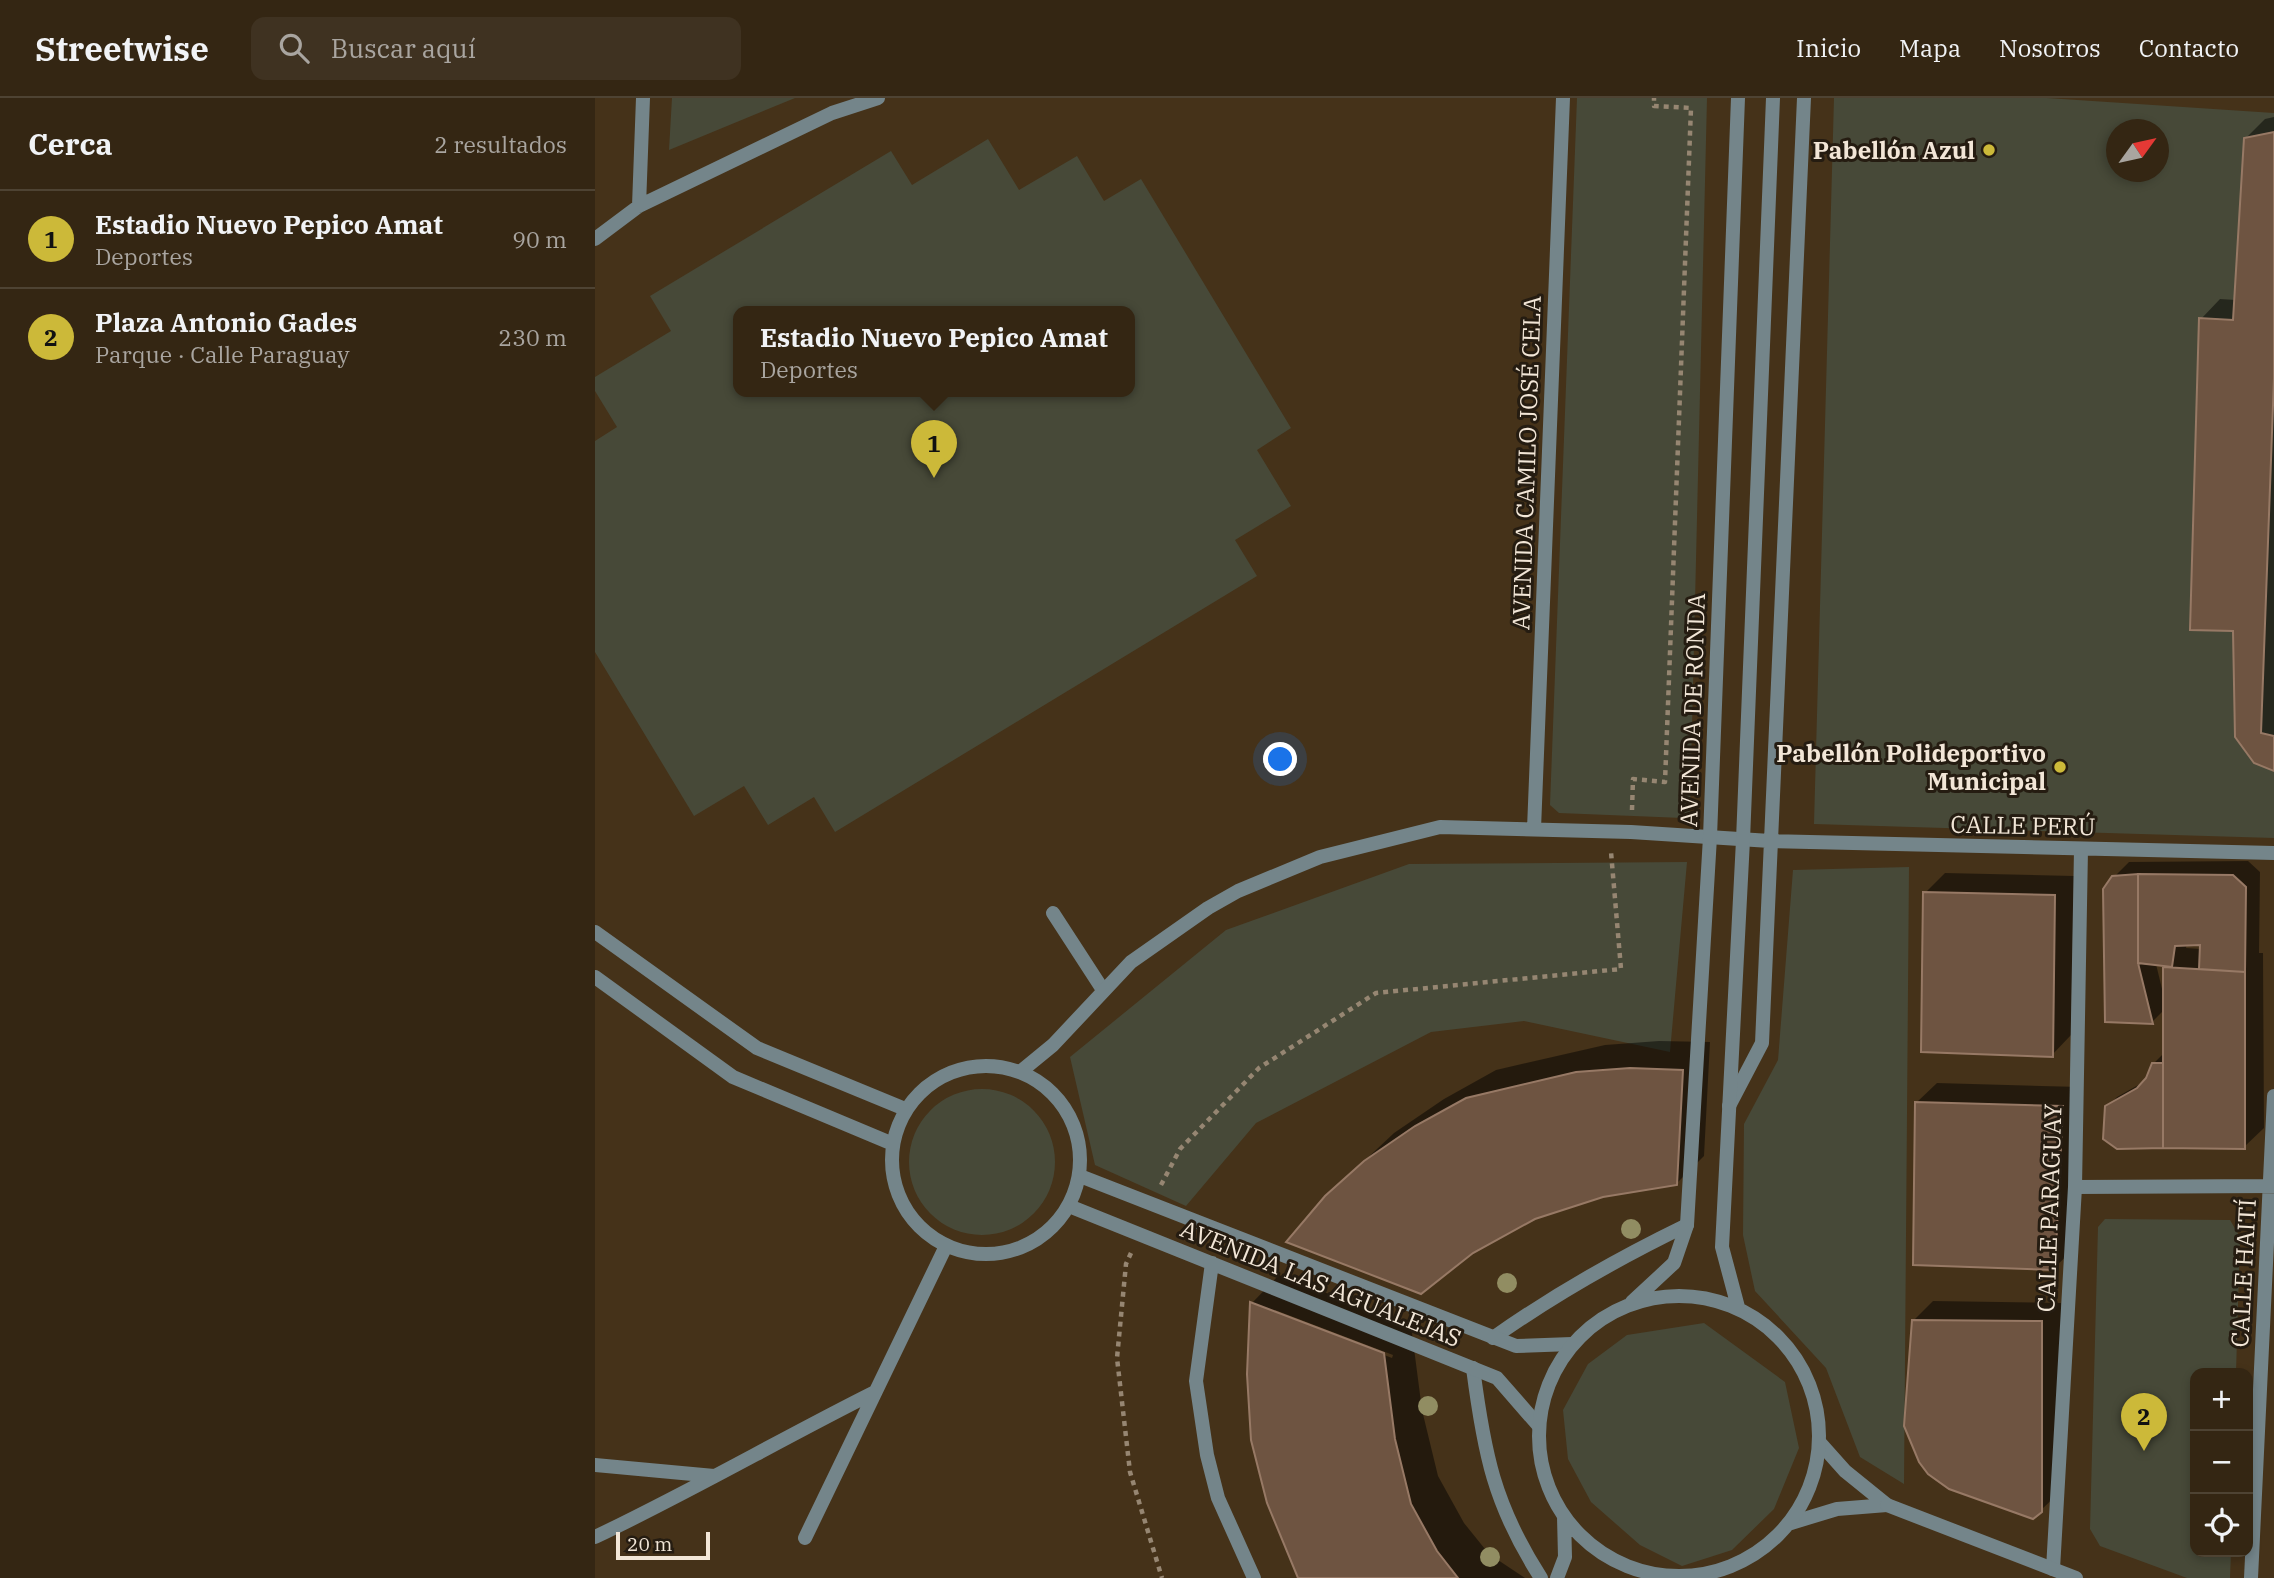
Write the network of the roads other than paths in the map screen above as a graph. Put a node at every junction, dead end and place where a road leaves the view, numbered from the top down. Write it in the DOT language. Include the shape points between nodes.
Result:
graph roads {
  1 [pos="643,98"];
  2 [pos="879,98"];
  3 [pos="1563,98"];
  4 [pos="1738,98"];
  5 [pos="1773,98"];
  6 [pos="1804,98"];
  7 [pos="639,206"];
  8 [pos="595,240"];
  9 [pos="1534,829"];
  10 [pos="1710,837"];
  11 [pos="1743,840"];
  12 [pos="1770,841"];
  13 [pos="2081,849"];
  14 [pos="2274,853"];
  15 [pos="1053,914"];
  16 [pos="595,932"];
  17 [pos="595,977"];
  18 [pos="1103,990"];
  19 [pos="1020,1073"];
  20 [pos="2274,1096"];
  21 [pos="1728,1108"];
  22 [pos="905,1109"];
  23 [pos="893,1144"];
  24 [pos="1080,1176"];
  25 [pos="2272,1186"];
  26 [pos="2075,1187"];
  27 [pos="1069,1206"];
  28 [pos="1687,1225"];
  29 [pos="946,1246"];
  30 [pos="1212,1263"];
  31 [pos="1632,1302"];
  32 [pos="1738,1307"];
  33 [pos="1493,1338"];
  34 [pos="1572,1344"];
  35 [pos="1473,1368"];
  36 [pos="875,1392"];
  37 [pos="1538,1425"];
  38 [pos="1820,1443"];
  39 [pos="595,1465"];
  40 [pos="714,1476"];
  41 [pos="1887,1505"];
  42 [pos="1564,1517"];
  43 [pos="1791,1523"];
  44 [pos="595,1537"];
  45 [pos="805,1538"];
  46 [pos="2053,1569"];
  47 [pos="1626,1573"];
  48 [pos="1254,1578"];
  49 [pos="1541,1578"];
  50 [pos="1557,1578"];
  51 [pos="2076,1578"];
  52 [pos="2251,1578"];
  1 -- 7 [label="street"];
  2 -- 7 [label="street" via="832,113"];
  3 -- 9 [label="street, AVENIDA CAMILO JOSÉ CELA"];
  4 -- 10 [label="street, AVENIDA DE RONDA"];
  5 -- 11 [label="street"];
  6 -- 12 [label="street"];
  7 -- 8 [label="street"];
  9 -- 10 [label="street, CALLE PERÚ"];
  9 -- 18 [label="street, CALLE PERÚ" via="1440,827 1320,857 1208,908 1167,934"];
  10 -- 11 [label="street, CALLE PERÚ"];
  10 -- 28 [label="street, AVENIDA DE RONDA"];
  11 -- 12 [label="street, CALLE PERÚ"];
  11 -- 21 [label="street"];
  12 -- 13 [label="street, CALLE PERÚ"];
  12 -- 21 [label="street" via="1762,1043"];
  13 -- 14 [label="street, CALLE PERÚ"];
  13 -- 26 [label="street, CALLE PARAGUAY"];
  15 -- 18 [label="street"];
  16 -- 22 [label="street" via="757,1048"];
  17 -- 23 [label="street" via="733,1077"];
  18 -- 19 [label="street, CALLE PERÚ" via="1053,1045"];
  19 -- 22 [label="street" via="1003,1066 974,1066 947,1073 924,1088"];
  19 -- 24 [label="street" via="1053,1093 1071,1118 1080,1146"];
  20 -- 25 [label="street, CALLE HAITÍ"];
  21 -- 32 [label="street" via="1722,1247"];
  22 -- 23 [label="street"];
  23 -- 29 [label="street" via="893,1174 902,1204 921,1228"];
  24 -- 27 [label="street"];
  24 -- 33 [label="street, AVENIDA LAS AGUALEJAS"];
  25 -- 26 [label="street"];
  25 -- 52 [label="street, CALLE HAITÍ"];
  26 -- 46 [label="street, CALLE PARAGUAY"];
  27 -- 29 [label="street" via="1052,1228 1028,1245 992,1254"];
  27 -- 30 [label="street, AVENIDA LAS AGUALEJAS"];
  28 -- 31 [label="street, AVENIDA DE RONDA" via="1674,1263"];
  28 -- 33 [label="street" via="1612,1262"];
  29 -- 36 [label="street"];
  30 -- 35 [label="street, AVENIDA LAS AGUALEJAS"];
  30 -- 48 [label="street" via="1196,1381 1219,1498"];
  31 -- 32 [label="street" via="1680,1295"];
  31 -- 34 [label="street" via="1599,1319"];
  32 -- 38 [label="street" via="1783,1341 1808,1378 1818,1410"];
  33 -- 34 [label="street, AVENIDA LAS AGUALEJAS" via="1516,1346"];
  34 -- 37 [label="street" via="1548,1382"];
  35 -- 37 [label="street, AVENIDA LAS AGUALEJAS" via="1497,1378"];
  35 -- 49 [label="street" via="1481,1431 1498,1499"];
  36 -- 40 [label="street"];
  36 -- 45 [label="street"];
  37 -- 42 [label="street" via="1543,1473"];
  38 -- 41 [label="street" via="1845,1471"];
  38 -- 43 [label="street" via="1812,1486"];
  39 -- 40 [label="street"];
  40 -- 44 [label="street"];
  41 -- 43 [label="street" via="1837,1509"];
  41 -- 46 [label="street"];
  42 -- 47 [label="street" via="1593,1548"];
  42 -- 50 [label="street" via="1565,1557"];
  43 -- 47 [label="street" via="1759,1553 1718,1572 1674,1577"];
  46 -- 51 [label="street"];
}
